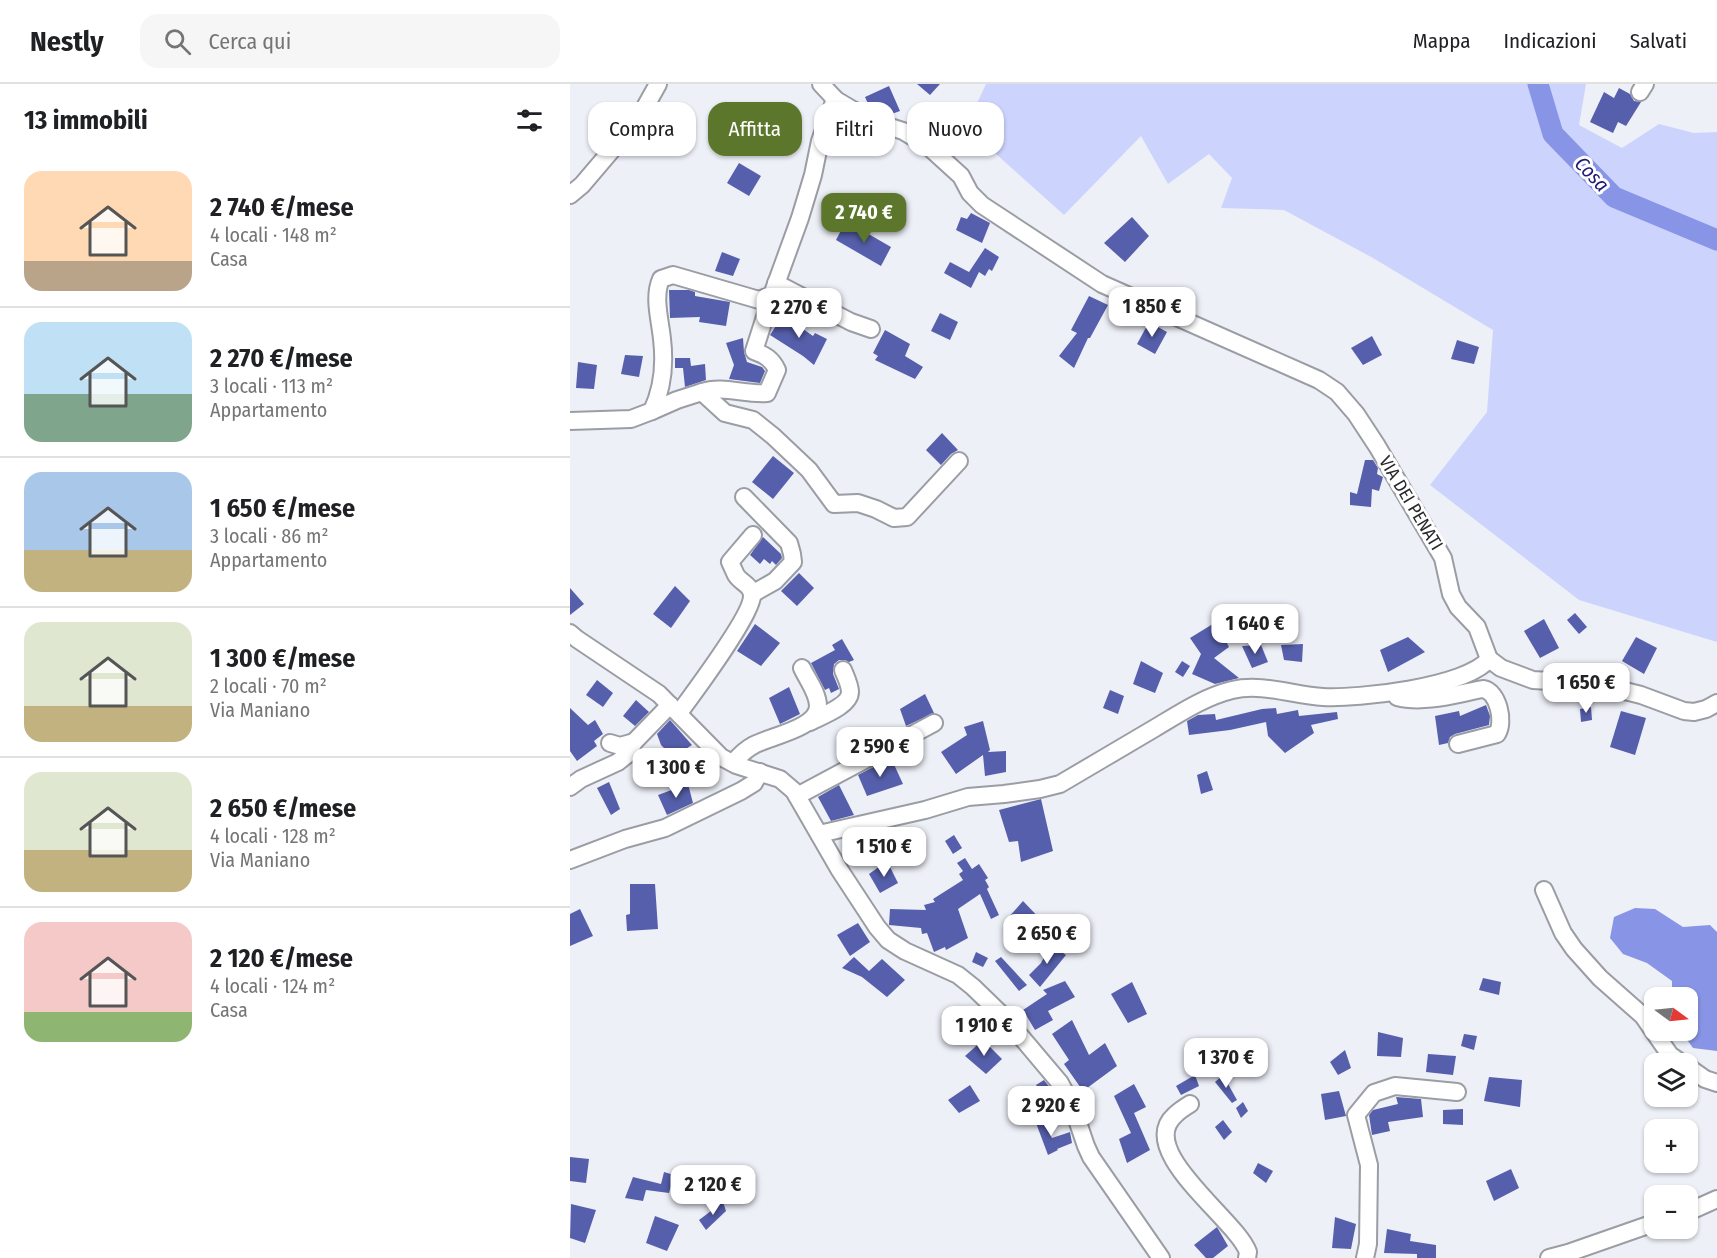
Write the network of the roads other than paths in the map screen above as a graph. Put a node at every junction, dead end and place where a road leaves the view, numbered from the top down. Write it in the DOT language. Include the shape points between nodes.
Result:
graph roads {
  1 [pos="658,84"];
  2 [pos="821,84"];
  3 [pos="835,99"];
  4 [pos="570,195"];
  5 [pos="774,289"];
  6 [pos="871,328"];
  7 [pos="702,392"];
  8 [pos="652,411"];
  9 [pos="570,422"];
  10 [pos="959,461"];
  11 [pos="744,497"];
  12 [pos="753,535"];
  13 [pos="752,594"];
  14 [pos="570,633"];
  15 [pos="1489,659"];
  16 [pos="802,668"];
  17 [pos="843,670"];
  18 [pos="1393,692"];
  19 [pos="1717,703"];
  20 [pos="674,709"];
  21 [pos="934,723"];
  22 [pos="807,724"];
  23 [pos="634,742"];
  24 [pos="610,743"];
  25 [pos="1458,744"];
  26 [pos="733,763"];
  27 [pos="760,772"];
  28 [pos="570,787"];
  29 [pos="797,796"];
  30 [pos="819,834"];
  31 [pos="570,860"];
  32 [pos="1544,890"];
  33 [pos="1669,1053"];
  34 [pos="1698,1074"];
  35 [pos="1717,1083"];
  36 [pos="1457,1092"];
  37 [pos="1190,1104"];
  38 [pos="1717,1199"];
  39 [pos="1698,1208"];
  40 [pos="1644,1226"];
  41 [pos="1158,1257"];
  42 [pos="1246,1258"];
  43 [pos="1365,1258"];
  44 [pos="1549,1258"];
  1 -- 4 [label="street" via="639,118"];
  2 -- 3 [label="street, VIA DEI PENATI"];
  3 -- 5 [label="street" via="800,218"];
  3 -- 15 [label="street, VIA DEI PENATI" via="928,146 960,176 982,206 1102,284 1319,380 1336,392 1377,446 1443,558 1451,594 1477,627"];
  5 -- 6 [label="street"];
  5 -- 7 [label="street" via="754,351 774,362 777,370 767,393 711,389"];
  5 -- 8 [label="street" via="759,300 673,275 661,279 657,289 663,372"];
  7 -- 8 [label="street"];
  7 -- 10 [label="street" via="725,412 753,420 773,436 809,470 834,504 858,503 894,518 907,517"];
  8 -- 9 [label="street" via="631,419"];
  11 -- 13 [label="street" via="789,543 792,554 792,562 775,581"];
  12 -- 13 [label="street" via="730,562"];
  13 -- 20 [label="street" via="751,604 722,653"];
  14 -- 20 [label="street" via="659,694"];
  15 -- 18 [label="street" via="1458,677"];
  15 -- 19 [label="street" via="1533,680 1597,684 1684,711 1694,712"];
  16 -- 22 [label="street" via="818,708"];
  17 -- 22 [label="street" via="851,695 846,704"];
  18 -- 25 [label="street" via="1396,697 1410,699 1483,689 1494,694 1501,729 1497,734"];
  18 -- 30 [label="street" via="1322,697 1260,688 1234,689 1206,698 1060,784 968,796"];
  20 -- 23 [label="street"];
  20 -- 26 [label="street" via="721,757"];
  21 -- 29 [label="street"];
  22 -- 26 [label="street" via="753,745"];
  23 -- 24 [label="street" via="620,746"];
  23 -- 28 [label="street" via="618,762"];
  26 -- 27 [label="street"];
  27 -- 29 [label="street" via="780,779"];
  27 -- 31 [label="street" via="754,783 741,791 665,828"];
  29 -- 30 [label="street"];
  30 -- 41 [label="street" via="838,869 888,940 958,975 973,987 1060,1083 1091,1157"];
  32 -- 33 [label="street" via="1574,949 1643,1016"];
  34 -- 35 [label="street"];
  36 -- 43 [label="street" via="1395,1086 1374,1093 1356,1115 1369,1165"];
  37 -- 42 [label="street" via="1173,1116 1167,1126 1167,1148 1194,1187 1241,1238 1248,1252"];
  38 -- 39 [label="street"];
  40 -- 44 [label="street"];
}
